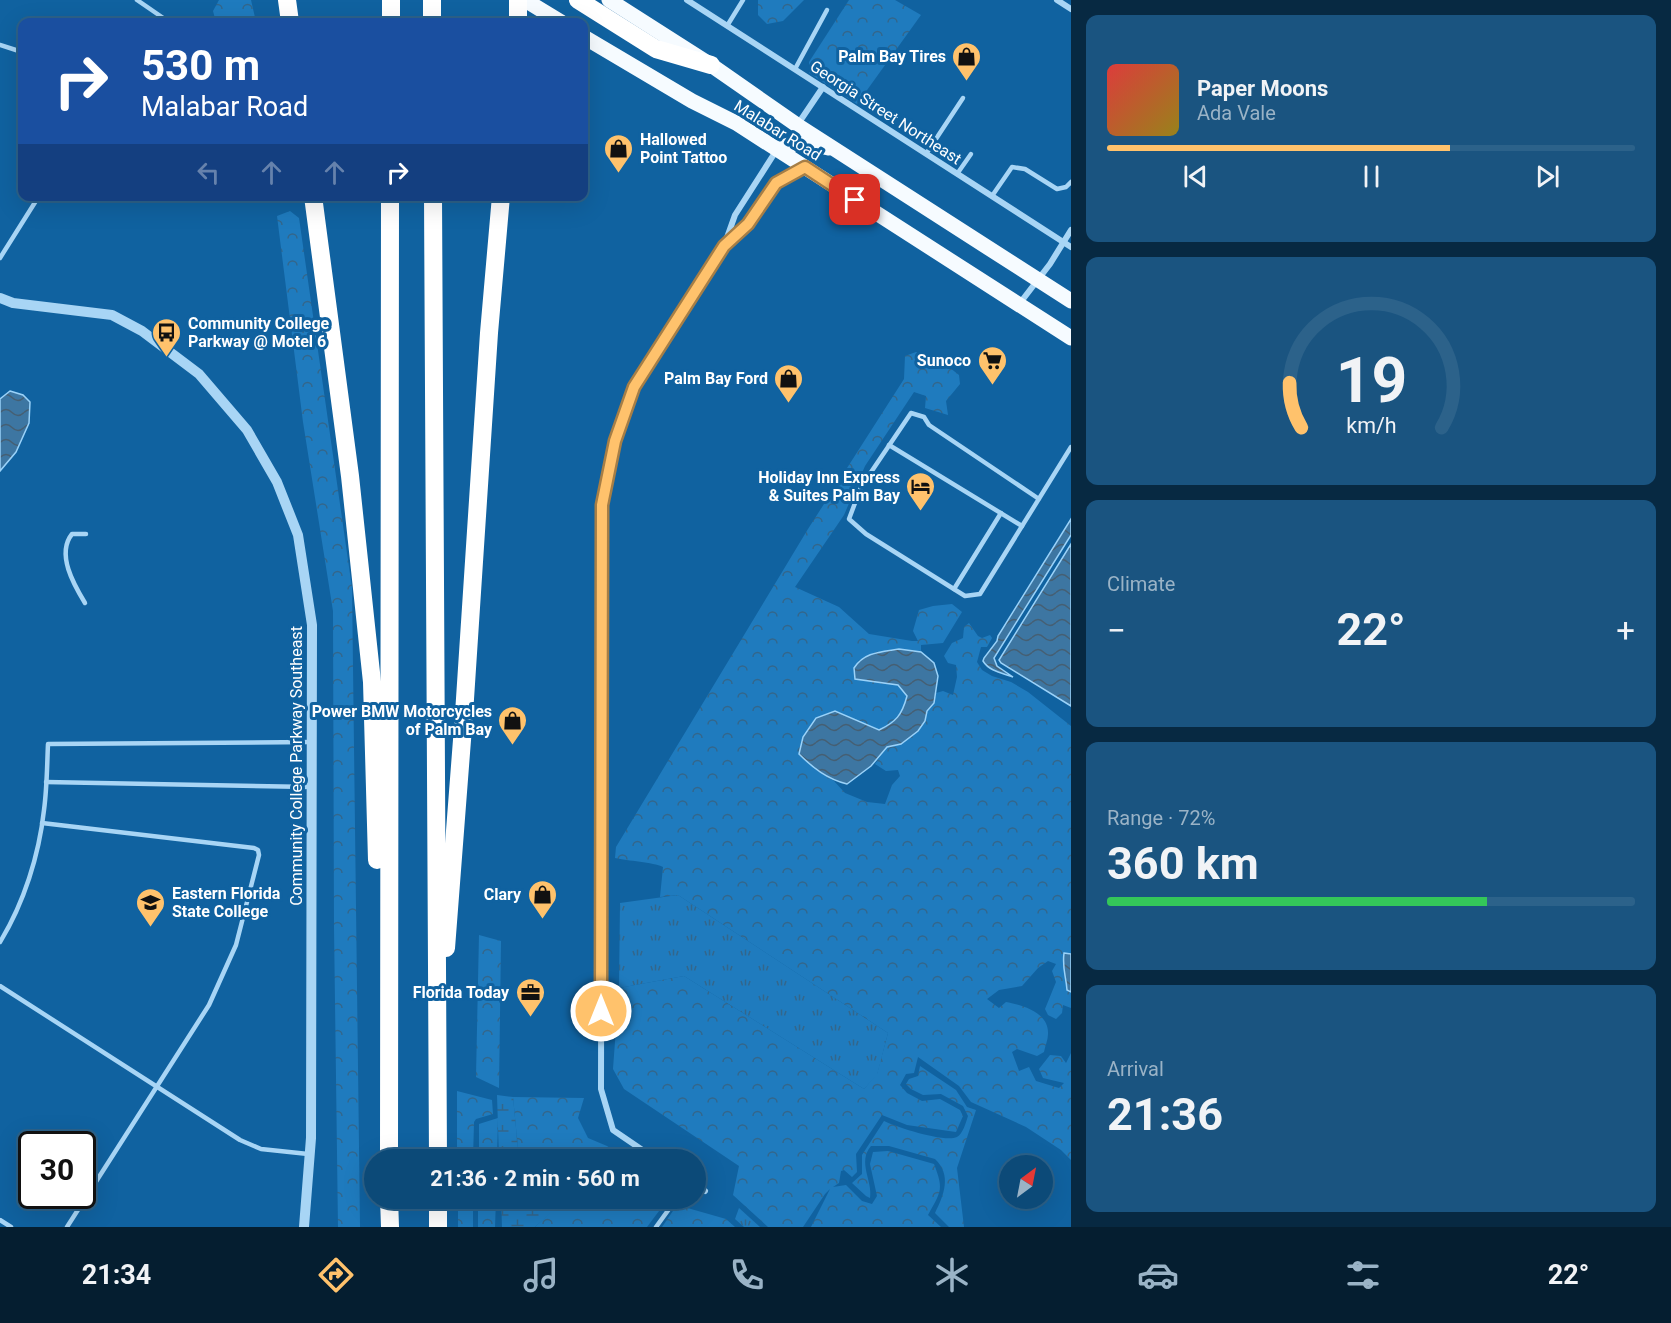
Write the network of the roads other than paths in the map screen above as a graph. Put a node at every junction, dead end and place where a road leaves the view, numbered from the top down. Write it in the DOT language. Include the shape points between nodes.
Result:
graph roads {
  1 [pos="137,0"];
  2 [pos="287,0"];
  3 [pos="391,0"];
  4 [pos="432,0"];
  5 [pos="518,0"];
  6 [pos="525,0"];
  7 [pos="578,0"];
  8 [pos="609,0"];
  9 [pos="687,0"];
  10 [pos="743,0"];
  11 [pos="1058,0"];
  12 [pos="1071,9"];
  13 [pos="827,10"];
  14 [pos="163,18"];
  15 [pos="289,18"];
  16 [pos="391,18"];
  17 [pos="432,18"];
  18 [pos="518,18"];
  19 [pos="554,18"];
  20 [pos="727,26"];
  21 [pos="588,39"];
  22 [pos="0,45"];
  23 [pos="18,51"];
  24 [pos="711,65"];
  25 [pos="795,69"];
  26 [pos="822,87"];
  27 [pos="963,98"];
  28 [pos="797,125"];
  29 [pos="777,149"];
  30 [pos="835,149"];
  31 [pos="926,154"];
  32 [pos="970,154"];
  33 [pos="805,167"];
  34 [pos="957,174"];
  35 [pos="1071,182"];
  36 [pos="992,196"];
  37 [pos="36,201"];
  38 [pos="314,201"];
  39 [pos="390,201"];
  40 [pos="433,201"];
  41 [pos="501,201"];
  42 [pos="1071,230"];
  43 [pos="1063,242"];
  44 [pos="724,246"];
  45 [pos="1071,247"];
  46 [pos="1,256"];
  47 [pos="1038,280"];
  48 [pos="0,298"];
  49 [pos="1071,301"];
  50 [pos="1019,305"];
  51 [pos="1071,338"];
  52 [pos="890,445"];
  53 [pos="1071,447"];
  54 [pos="1039,499"];
  55 [pos="1001,513"];
  56 [pos="1022,526"];
  57 [pos="86,534"];
  58 [pos="954,589"];
  59 [pos="85,603"];
  60 [pos="312,741"];
  61 [pos="46,782"];
  62 [pos="312,787"];
  63 [pos="42,824"];
  64 [pos="0,942"];
  65 [pos="0,986"];
  66 [pos="437,1000"];
  67 [pos="388,1017"];
  68 [pos="157,1088"];
  69 [pos="389,1149"];
  70 [pos="438,1149"];
  71 [pos="641,1149"];
  72 [pos="310,1155"];
  73 [pos="389,1209"];
  74 [pos="438,1209"];
  75 [pos="669,1209"];
  76 [pos="0,1220"];
  77 [pos="11,1227"];
  78 [pos="67,1227"];
  79 [pos="304,1227"];
  80 [pos="390,1227"];
  81 [pos="438,1227"];
  82 [pos="656,1227"];
  1 -- 14 [label="lane"];
  2 -- 15 [label="highway"];
  3 -- 16 [label="highway"];
  4 -- 17 [label="highway"];
  5 -- 18 [label="highway"];
  6 -- 19 [label="main road"];
  7 -- 24 [label="highway" via="656,49"];
  8 -- 24 [label="main road, Malabar Road"];
  9 -- 20 [label="street, Georgia Street Northeast"];
  10 -- 20 [label="lane"];
  11 -- 12 [label="street"];
  13 -- 25 [label="lane"];
  20 -- 25 [label="street, Georgia Street Northeast"];
  21 -- 29 [label="main road, Malabar Road"];
  22 -- 23 [label="lane"];
  24 -- 28 [label="main road, Malabar Road"];
  25 -- 26 [label="street, Georgia Street Northeast"];
  26 -- 28 [label="street"];
  26 -- 31 [label="street, Georgia Street Northeast"];
  27 -- 31 [label="lane"];
  28 -- 30 [label="main road, Malabar Road"];
  29 -- 30 [label="main road" via="800,144"];
  29 -- 33 [label="main road, Malabar Road"];
  29 -- 44 [label="street" via="735,215"];
  30 -- 47 [label="main road, Malabar Road"];
  31 -- 34 [label="street, Georgia Street Northeast"];
  32 -- 34 [label="lane"];
  33 -- 44 [label="street" via="776,183 748,224"];
  33 -- 50 [label="main road, Malabar Road"];
  34 -- 36 [label="street, Georgia Street Northeast"];
  35 -- 36 [label="lane" via="1057,189 1025,169 1012,167"];
  36 -- 43 [label="street, Georgia Street Northeast"];
  37 -- 46 [label="lane"];
  38 -- 67 [label="highway" via="372,682 379,955"];
  39 -- 67 [label="highway"];
  40 -- 66 [label="highway"];
  41 -- 66 [label="highway" via="448,935"];
  42 -- 43 [label="street"];
  43 -- 45 [label="street, Georgia Street Northeast"];
  43 -- 47 [label="street"];
  44 -- 71 [label="street" via="634,387 615,441 602,505 601,1089 613,1130"];
  47 -- 49 [label="main road, Malabar Road"];
  47 -- 50 [label="street"];
  48 -- 60 [label="street, Community College Parkway Southeast" via="112,315 142,331 199,374 246,430 277,482 297,535 312,625"];
  50 -- 51 [label="main road, Malabar Road"];
  52 -- 54 [label="lane" via="911,413 924,417 929,425"];
  52 -- 55 [label="lane"];
  52 -- 58 [label="lane" via="861,487 849,519 866,534"];
  53 -- 54 [label="lane"];
  54 -- 56 [label="lane"];
  55 -- 56 [label="lane"];
  55 -- 58 [label="lane"];
  56 -- 58 [label="lane" via="980,594 965,596"];
  57 -- 59 [label="lane" via="72,534 65,555 74,585"];
  60 -- 61 [label="lane" via="48,744"];
  60 -- 62 [label="street, Community College Parkway Southeast"];
  61 -- 62 [label="lane"];
  61 -- 63 [label="lane"];
  62 -- 72 [label="street, Community College Parkway Southeast"];
  63 -- 64 [label="lane" via="30,878 15,918"];
  63 -- 68 [label="lane" via="258,850 246,912 224,974"];
  65 -- 68 [label="lane"];
  66 -- 70 [label="highway"];
  67 -- 69 [label="highway"];
  68 -- 72 [label="lane" via="250,1145"];
  68 -- 78 [label="lane"];
  72 -- 79 [label="street, Community College Parkway Southeast"];
  73 -- 80 [label="highway"];
  74 -- 81 [label="highway"];
  75 -- 82 [label="lane"];
  76 -- 77 [label="lane"];
}
